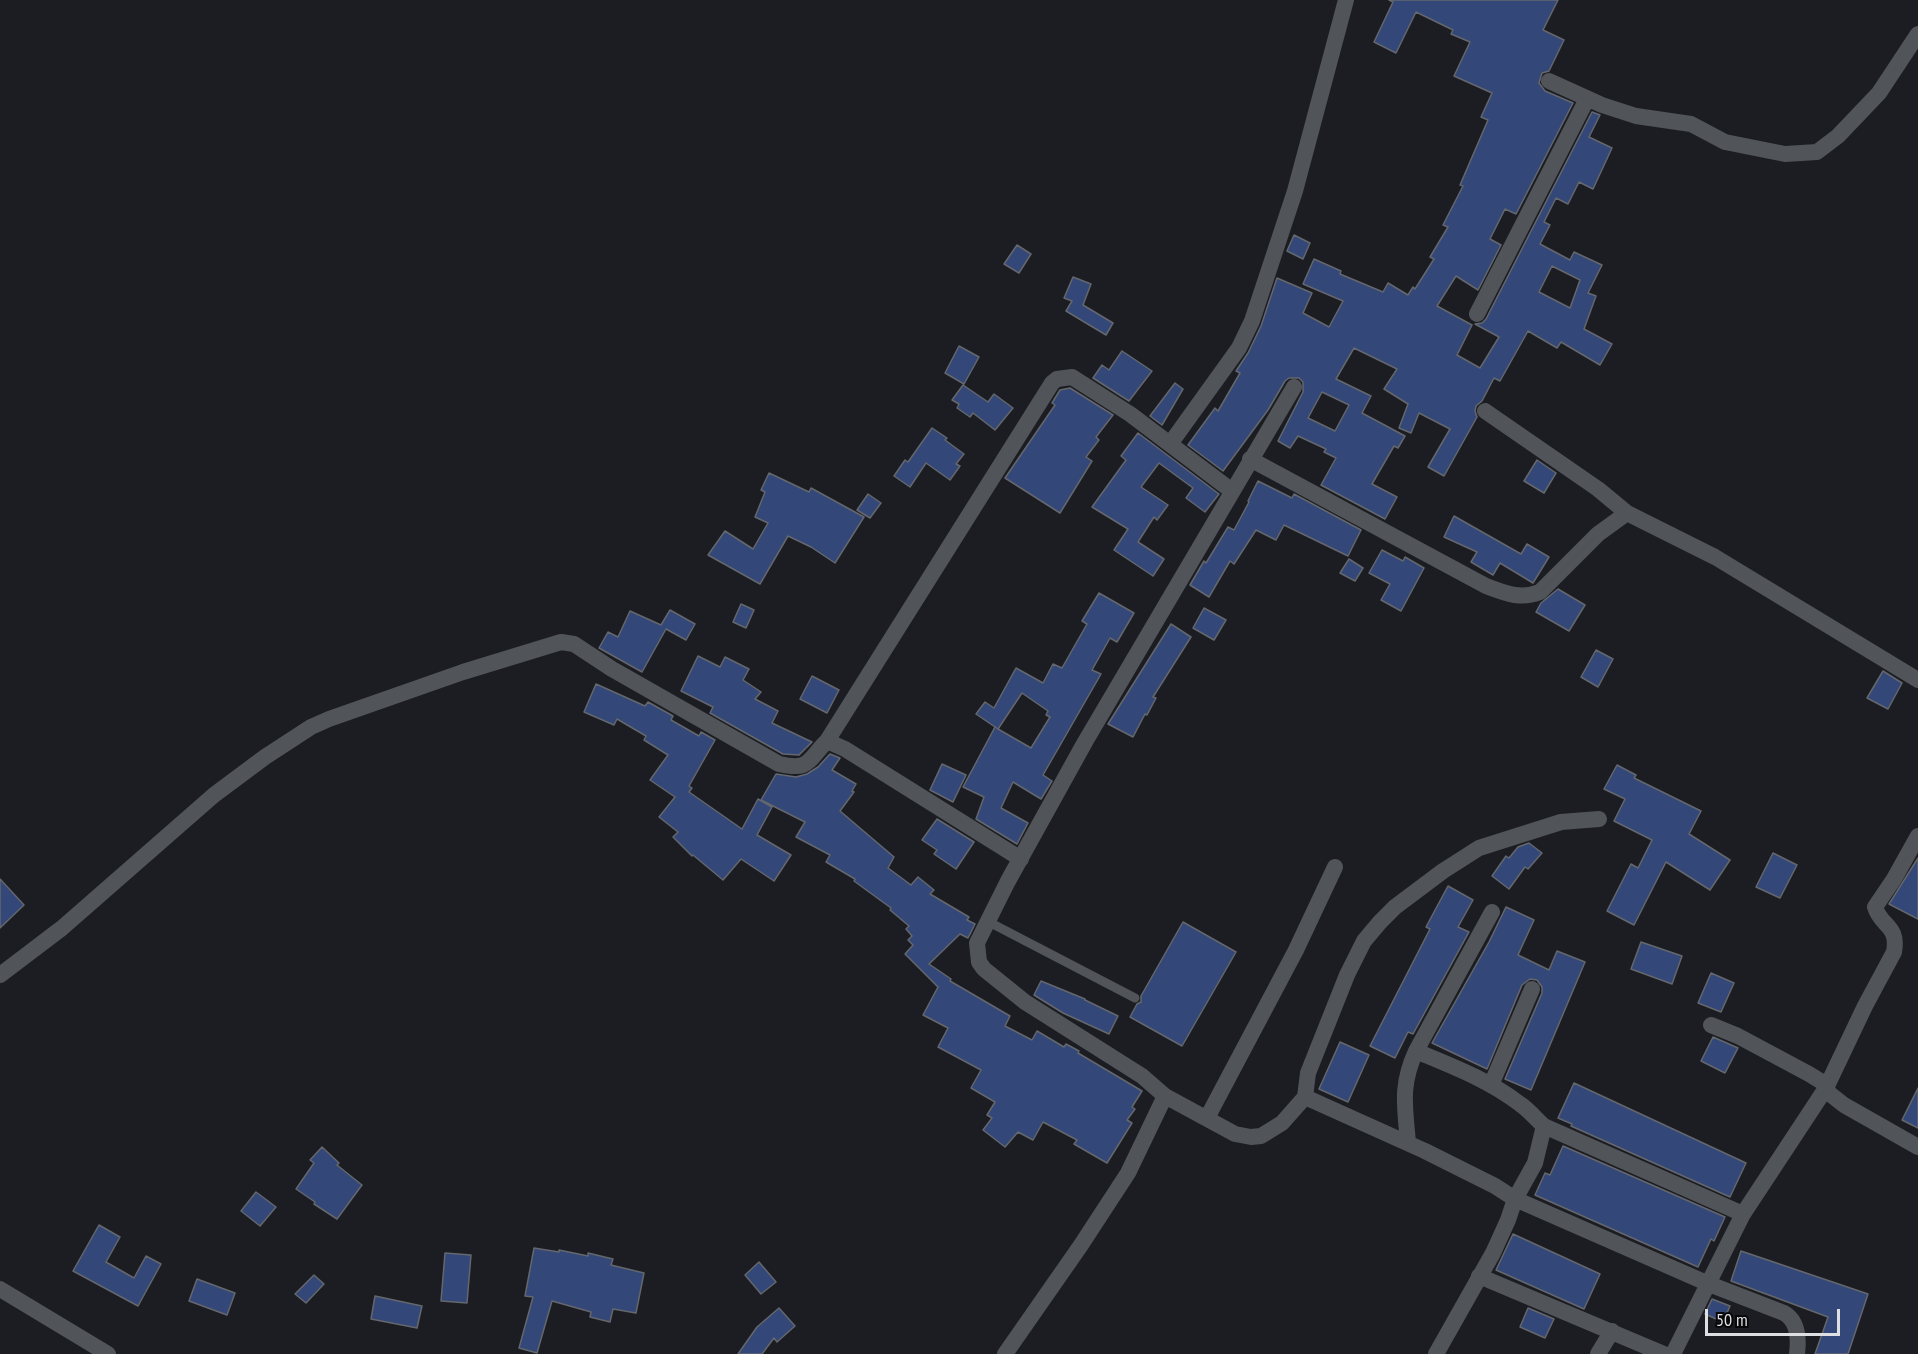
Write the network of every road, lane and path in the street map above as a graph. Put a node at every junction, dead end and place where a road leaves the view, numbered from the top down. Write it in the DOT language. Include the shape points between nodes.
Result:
graph roads {
  1 [pos="1346,0"];
  2 [pos="1918,33"];
  3 [pos="1549,81"];
  4 [pos="1587,99"];
  5 [pos="1477,314"];
  6 [pos="1294,387"];
  7 [pos="1485,411"];
  8 [pos="1170,444"];
  9 [pos="1251,459"];
  10 [pos="1232,491"];
  11 [pos="1627,513"];
  12 [pos="1918,680"];
  13 [pos="827,741"];
  14 [pos="1599,819"];
  15 [pos="1918,836"];
  16 [pos="1021,859"];
  17 [pos="1335,867"];
  18 [pos="1492,912"];
  19 [pos="987,921"];
  20 [pos="0,975"];
  21 [pos="1532,989"];
  22 [pos="1135,998"];
  23 [pos="1711,1025"];
  24 [pos="1416,1051"];
  25 [pos="1491,1085"];
  26 [pos="1826,1088"];
  27 [pos="1166,1096"];
  28 [pos="1305,1097"];
  29 [pos="1207,1118"];
  30 [pos="1544,1126"];
  31 [pos="1408,1143"];
  32 [pos="1917,1144"];
  33 [pos="1515,1199"];
  34 [pos="1743,1214"];
  35 [pos="1479,1276"];
  36 [pos="1709,1284"];
  37 [pos="0,1289"];
  38 [pos="1612,1331"];
  39 [pos="108,1354"];
  40 [pos="1005,1354"];
  41 [pos="1436,1354"];
  42 [pos="1598,1354"];
  43 [pos="1664,1354"];
  44 [pos="1673,1354"];
  45 [pos="1797,1354"];
  1 -- 8 [label="street" via="1295,191 1252,321 1239,348"];
  2 -- 4 [label="street" via="1879,93 1817,152 1785,154 1751,149 1725,142 1691,124 1636,116"];
  3 -- 4 [label="street"];
  4 -- 5 [label="street"];
  6 -- 9 [label="street"];
  7 -- 11 [label="street"];
  8 -- 10 [label="street"];
  8 -- 13 [label="street" via="1072,377 1052,383"];
  9 -- 10 [label="street"];
  9 -- 11 [label="street" via="1486,586 1515,596 1540,592 1598,534"];
  10 -- 16 [label="street"];
  11 -- 12 [label="street" via="1715,557"];
  13 -- 16 [label="street"];
  13 -- 20 [label="street" via="801,767 779,764 574,644 550,645 311,727 214,795 62,928"];
  14 -- 28 [label="street" via="1561,822 1479,848 1395,907 1364,941 1342,985 1308,1073"];
  15 -- 26 [label="street" via="1875,907 1893,931 1894,952"];
  16 -- 19 [label="street"];
  17 -- 29 [label="street"];
  18 -- 24 [label="street"];
  19 -- 22 [label="lane"];
  19 -- 27 [label="street" via="977,943 979,962 984,969 1025,1002 1142,1076"];
  21 -- 25 [label="street"];
  23 -- 26 [label="street" via="1809,1074"];
  24 -- 25 [label="street"];
  24 -- 31 [label="street" via="1404,1086"];
  25 -- 30 [label="street" via="1522,1105"];
  26 -- 32 [label="street" via="1844,1105"];
  26 -- 34 [label="street"];
  27 -- 29 [label="street"];
  27 -- 40 [label="street" via="1128,1173"];
  28 -- 29 [label="street" via="1282,1123 1261,1136 1235,1134"];
  28 -- 31 [label="street"];
  30 -- 33 [label="street" via="1535,1163"];
  30 -- 34 [label="street"];
  31 -- 33 [label="street"];
  33 -- 35 [label="street"];
  33 -- 36 [label="street"];
  34 -- 36 [label="street"];
  35 -- 38 [label="street"];
  35 -- 41 [label="street"];
  36 -- 44 [label="street"];
  36 -- 45 [label="street" via="1791,1317 1797,1330"];
  37 -- 39 [label="street"];
  38 -- 42 [label="street"];
  38 -- 43 [label="street"];
}
